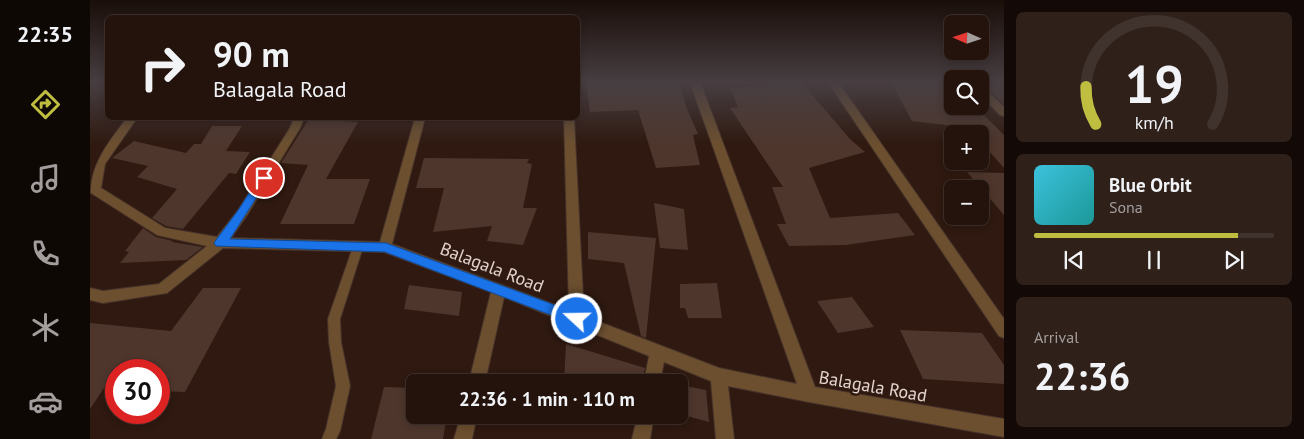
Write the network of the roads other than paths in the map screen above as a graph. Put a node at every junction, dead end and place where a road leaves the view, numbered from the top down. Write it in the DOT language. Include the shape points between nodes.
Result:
graph roads {
  1 [pos="702,102"];
  2 [pos="848,102"];
  3 [pos="993,102"];
  4 [pos="1004,113"];
  5 [pos="131,120"];
  6 [pos="298,120"];
  7 [pos="419,120"];
  8 [pos="570,120"];
  9 [pos="220,243"];
  10 [pos="358,247"];
  11 [pos="386,247"];
  12 [pos="499,289"];
  13 [pos="90,294"];
  14 [pos="577,319"];
  15 [pos="1004,331"];
  16 [pos="658,352"];
  17 [pos="479,374"];
  18 [pos="654,374"];
  19 [pos="719,376"];
  20 [pos="809,394"];
  21 [pos="467,424"];
  22 [pos="644,424"];
  23 [pos="1004,428"];
  24 [pos="329,439"];
  25 [pos="463,439"];
  26 [pos="642,439"];
  27 [pos="725,439"];
  1 -- 20 [label="street"];
  2 -- 15 [label="street"];
  3 -- 4 [label="street"];
  5 -- 9 [label="street, Balagala Road" via="99,164 95,190 162,232"];
  6 -- 9 [label="street" via="243,212"];
  7 -- 11 [label="street"];
  8 -- 14 [label="street"];
  9 -- 10 [label="street, Balagala Road"];
  9 -- 13 [label="street" via="162,289 103,297"];
  10 -- 11 [label="street, Balagala Road"];
  10 -- 24 [label="lane" via="334,319 343,386"];
  11 -- 12 [label="street, Balagala Road"];
  12 -- 14 [label="street, Balagala Road"];
  12 -- 17 [label="street"];
  14 -- 16 [label="street, Balagala Road"];
  16 -- 18 [label="street"];
  16 -- 19 [label="street, Balagala Road"];
  19 -- 20 [label="street, Balagala Road"];
  19 -- 27 [label="street"];
  20 -- 23 [label="street, Balagala Road"];
  21 -- 25 [label="street"];
  22 -- 26 [label="street"];
}
